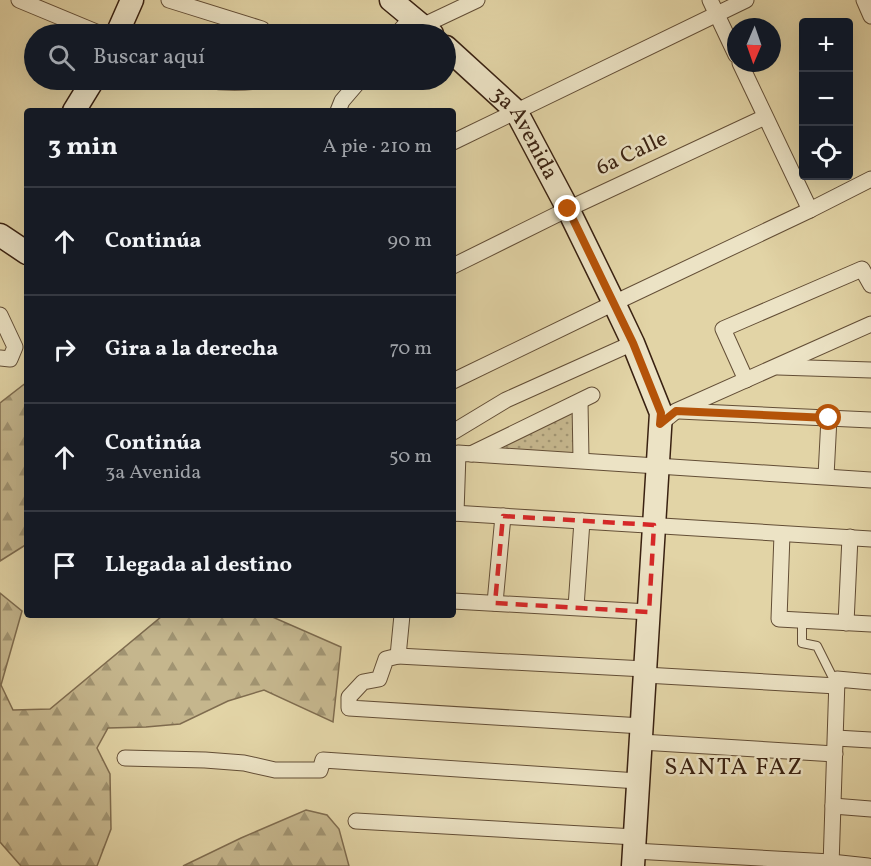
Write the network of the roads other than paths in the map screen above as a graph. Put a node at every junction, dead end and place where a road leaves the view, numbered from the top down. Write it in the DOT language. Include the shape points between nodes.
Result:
graph roads {
  1 [pos="19,0"];
  2 [pos="132,0"];
  3 [pos="169,0"];
  4 [pos="391,0"];
  5 [pos="477,0"];
  6 [pos="746,0"];
  7 [pos="864,0"];
  8 [pos="713,7"];
  9 [pos="871,16"];
  10 [pos="77,24"];
  11 [pos="121,24"];
  12 [pos="246,24"];
  13 [pos="420,24"];
  14 [pos="426,24"];
  15 [pos="727,36"];
  16 [pos="456,56"];
  17 [pos="744,72"];
  18 [pos="87,90"];
  19 [pos="351,90"];
  20 [pos="76,108"];
  21 [pos="339,108"];
  22 [pos="516,111"];
  23 [pos="765,117"];
  24 [pos="456,141"];
  25 [pos="871,179"];
  26 [pos="568,209"];
  27 [pos="810,210"];
  28 [pos="0,236"];
  29 [pos="24,251"];
  30 [pos="456,265"];
  31 [pos="871,285"];
  32 [pos="614,303"];
  33 [pos="0,315"];
  34 [pos="871,324"];
  35 [pos="633,343"];
  36 [pos="0,358"];
  37 [pos="772,367"];
  38 [pos="871,370"];
  39 [pos="456,380"];
  40 [pos="746,380"];
  41 [pos="668,417"];
  42 [pos="829,418"];
  43 [pos="871,420"];
  44 [pos="456,430"];
  45 [pos="470,455"];
  46 [pos="581,460"];
  47 [pos="658,465"];
  48 [pos="826,476"];
  49 [pos="871,480"];
  50 [pos="456,483"];
  51 [pos="456,513"];
  52 [pos="503,516"];
  53 [pos="582,521"];
  54 [pos="654,525"];
  55 [pos="782,534"];
  56 [pos="850,537"];
  57 [pos="871,539"];
  58 [pos="456,601"];
  59 [pos="495,603"];
  60 [pos="576,607"];
  61 [pos="649,612"];
  62 [pos="402,618"];
  63 [pos="802,620"];
  64 [pos="846,623"];
  65 [pos="871,624"];
  66 [pos="398,656"];
  67 [pos="645,672"];
  68 [pos="871,682"];
  69 [pos="837,686"];
  70 [pos="641,734"];
  71 [pos="836,738"];
  72 [pos="871,740"];
  73 [pos="835,754"];
  74 [pos="126,758"];
  75 [pos="638,781"];
  76 [pos="833,806"];
  77 [pos="871,809"];
  78 [pos="356,821"];
  79 [pos="634,851"];
  80 [pos="831,864"];
  81 [pos="868,866"];
  1 -- 10 [label="street"];
  2 -- 11 [label="street"];
  3 -- 12 [label="street"];
  4 -- 13 [label="street"];
  5 -- 14 [label="street"];
  6 -- 8 [label="street"];
  7 -- 9 [label="street"];
  8 -- 15 [label="street"];
  8 -- 22 [label="street"];
  16 -- 22 [label="street, 3a Avenida"];
  17 -- 23 [label="street"];
  18 -- 20 [label="street"];
  19 -- 21 [label="street"];
  22 -- 24 [label="street"];
  22 -- 26 [label="street, 3a Avenida"];
  23 -- 26 [label="street, 6a Calle"];
  23 -- 27 [label="street"];
  25 -- 27 [label="street"];
  26 -- 30 [label="street, 6a Calle"];
  26 -- 32 [label="street, 3a Avenida"];
  27 -- 32 [label="street"];
  28 -- 29 [label="street"];
  31 -- 40 [label="street" via="862,269 723,329"];
  32 -- 35 [label="street, 3a Avenida"];
  32 -- 39 [label="street"];
  33 -- 36 [label="street" via="15,347 10,360"];
  34 -- 37 [label="street"];
  35 -- 41 [label="street, 3a Avenida" via="661,413"];
  35 -- 44 [label="street" via="506,400"];
  37 -- 38 [label="street"];
  37 -- 40 [label="street"];
  40 -- 41 [label="street"];
  41 -- 42 [label="street"];
  41 -- 47 [label="street, 3a Avenida"];
  42 -- 43 [label="street"];
  42 -- 48 [label="street"];
  45 -- 46 [label="street"];
  45 -- 46 [label="street" via="586,398"];
  45 -- 50 [label="street" via="458,453"];
  46 -- 47 [label="street"];
  47 -- 48 [label="street"];
  47 -- 54 [label="street, 3a Avenida"];
  48 -- 49 [label="street"];
  51 -- 52 [label="street"];
  52 -- 53 [label="street"];
  52 -- 59 [label="street"];
  53 -- 54 [label="street"];
  53 -- 60 [label="street"];
  54 -- 55 [label="street"];
  54 -- 61 [label="street, 3a Avenida"];
  55 -- 56 [label="street"];
  55 -- 63 [label="street" via="779,619"];
  56 -- 57 [label="street"];
  56 -- 64 [label="street"];
  58 -- 59 [label="street"];
  59 -- 60 [label="street"];
  60 -- 61 [label="street"];
  61 -- 67 [label="street, 3a Avenida"];
  62 -- 66 [label="street"];
  63 -- 64 [label="street"];
  63 -- 69 [label="lane" via="802,642 817,646"];
  64 -- 65 [label="street"];
  66 -- 67 [label="street"];
  66 -- 70 [label="street" via="386,659 379,679 363,682 349,697 349,708"];
  67 -- 69 [label="street"];
  67 -- 70 [label="street, 3a Avenida"];
  68 -- 69 [label="street" via="837,679"];
  69 -- 71 [label="street"];
  70 -- 73 [label="street"];
  70 -- 75 [label="street, 3a Avenida"];
  71 -- 72 [label="street"];
  71 -- 73 [label="street"];
  73 -- 76 [label="street"];
  74 -- 75 [label="street" via="244,763 274,770 320,770 323,760"];
  75 -- 79 [label="street, 3a Avenida"];
  76 -- 77 [label="street"];
  76 -- 80 [label="street"];
  78 -- 79 [label="street"];
  79 -- 80 [label="street"];
  80 -- 81 [label="street"];
}
